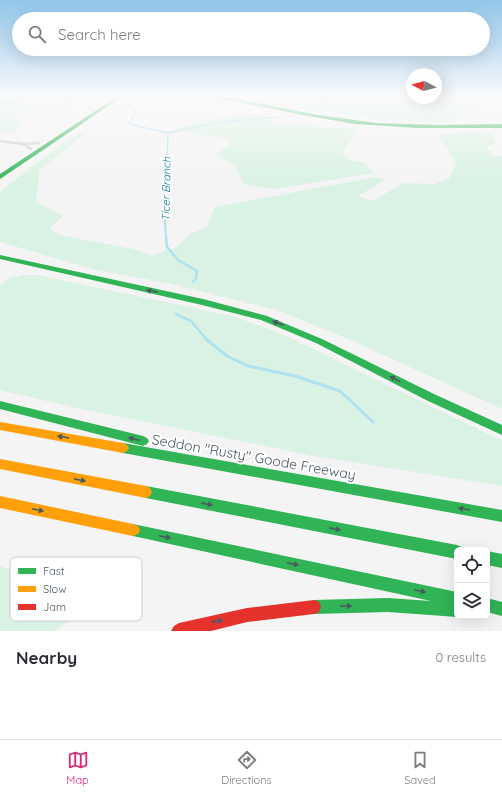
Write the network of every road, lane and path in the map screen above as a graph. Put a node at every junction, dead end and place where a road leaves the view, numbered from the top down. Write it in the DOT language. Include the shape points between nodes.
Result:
graph roads {
  1 [pos="66,125"];
  2 [pos="77,125"];
  3 [pos="406,125"];
  4 [pos="502,126"];
  5 [pos="0,141"];
  6 [pos="27,147"];
  7 [pos="0,168"];
  8 [pos="0,177"];
  9 [pos="0,257"];
  10 [pos="0,405"];
  11 [pos="0,426"];
  12 [pos="502,430"];
  13 [pos="0,464"];
  14 [pos="267,473"];
  15 [pos="0,502"];
  16 [pos="502,516"];
  17 [pos="454,551"];
  18 [pos="490,559"];
  19 [pos="502,561"];
  20 [pos="454,598"];
  21 [pos="490,606"];
  22 [pos="502,609"];
  23 [pos="454,610"];
  24 [pos="490,614"];
  25 [pos="502,615"];
  26 [pos="179,631"];
  1 -- 6 [label="main road" via="39,143"];
  2 -- 8 [label="main road"];
  3 -- 4 [label="main road" via="458,128"];
  5 -- 6 [label="lane"];
  6 -- 7 [label="main road"];
  12 -- 9 [label="main road, one-way" via="319,341 264,318 226,307"];
  14 -- 10 [label="main road, one-way"];
  14 -- 11 [label="main road, Seddon \"Rusty\" Goode Freeway, one-way"];
  13 -- 17 [label="main road, one-way"];
  16 -- 14 [label="main road, Seddon \"Rusty\" Goode Freeway, one-way"];
  15 -- 20 [label="main road, one-way"];
  18 -- 19 [label="main road"];
  21 -- 22 [label="main road"];
  26 -- 23 [label="main road, one-way" via="234,618 321,607 401,606"];
  24 -- 25 [label="main road"];
}
